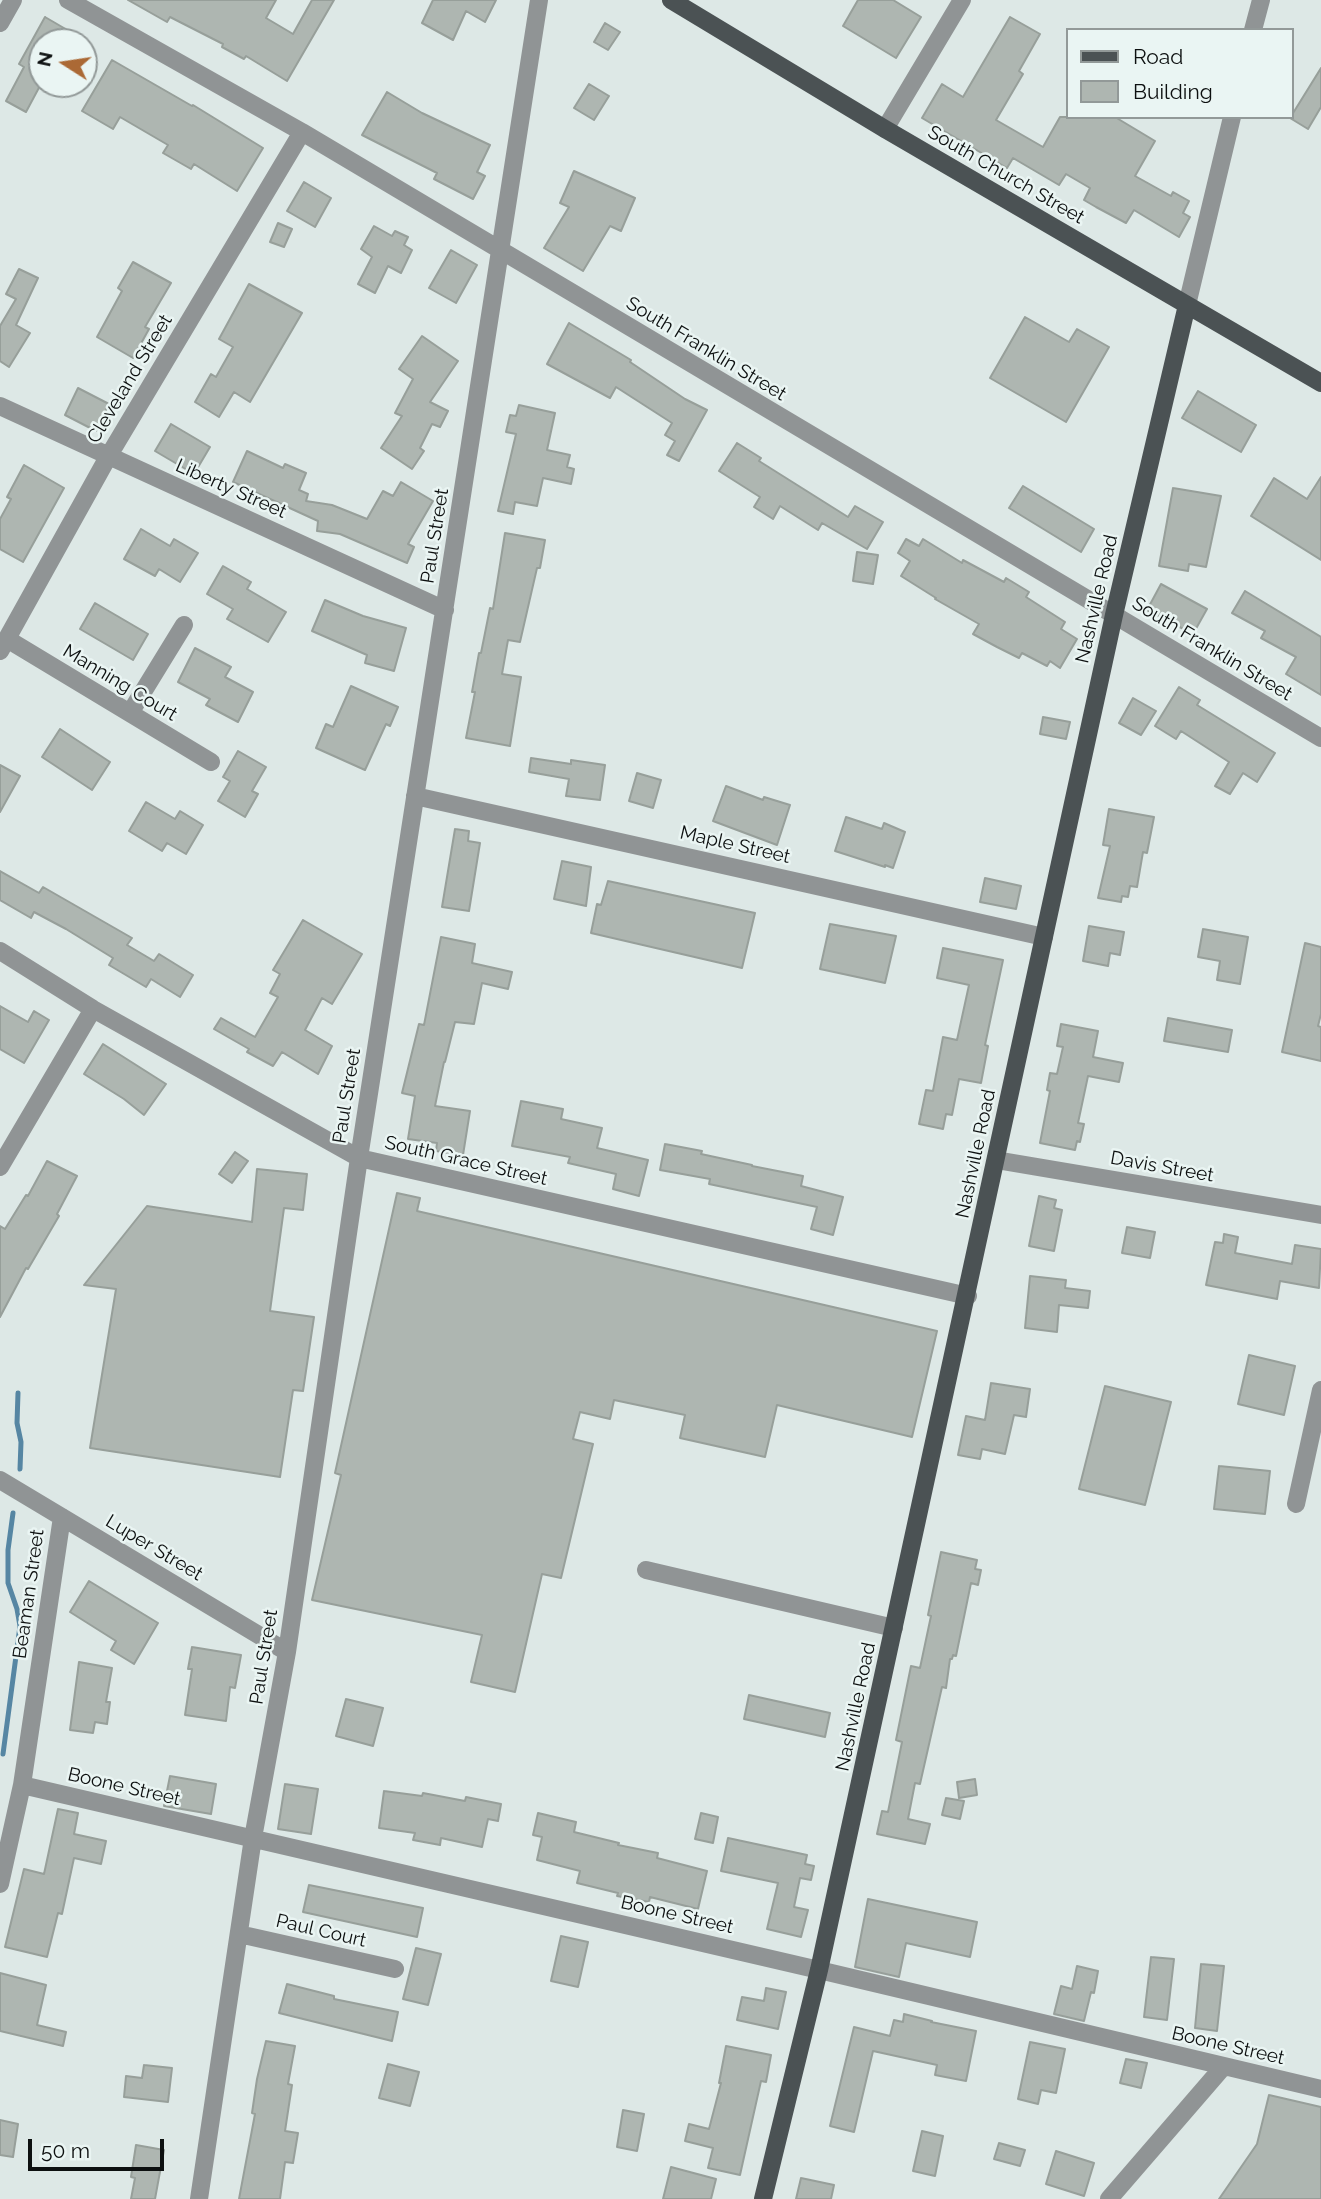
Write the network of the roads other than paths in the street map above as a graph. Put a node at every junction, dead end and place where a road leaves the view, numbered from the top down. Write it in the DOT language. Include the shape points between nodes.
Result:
graph roads {
  1 [pos="13,0"];
  2 [pos="68,0"];
  3 [pos="539,0"];
  4 [pos="671,0"];
  5 [pos="962,0"];
  6 [pos="1261,0"];
  7 [pos="0,23"];
  8 [pos="1254,28"];
  9 [pos="1232,119"];
  10 [pos="885,129"];
  11 [pos="302,132"];
  12 [pos="499,251"];
  13 [pos="1186,305"];
  14 [pos="1321,383"];
  15 [pos="0,406"];
  16 [pos="108,457"];
  17 [pos="445,610"];
  18 [pos="1114,615"];
  19 [pos="184,625"];
  20 [pos="3,645"];
  21 [pos="130,713"];
  22 [pos="1321,738"];
  23 [pos="211,762"];
  24 [pos="415,796"];
  25 [pos="1044,937"];
  26 [pos="0,951"];
  27 [pos="93,1009"];
  28 [pos="359,1158"];
  29 [pos="996,1160"];
  30 [pos="0,1167"];
  31 [pos="1321,1215"];
  32 [pos="968,1296"];
  33 [pos="1321,1390"];
  34 [pos="0,1480"];
  35 [pos="1296,1504"];
  36 [pos="62,1517"];
  37 [pos="646,1570"];
  38 [pos="894,1628"];
  39 [pos="287,1652"];
  40 [pos="22,1785"];
  41 [pos="253,1838"];
  42 [pos="0,1884"];
  43 [pos="239,1934"];
  44 [pos="395,1969"];
  45 [pos="820,1970"];
  46 [pos="1223,2067"];
  47 [pos="1321,2089"];
  48 [pos="199,2199"];
  49 [pos="763,2199"];
  50 [pos="1109,2199"];
  1 -- 7 [label="street"];
  2 -- 11 [label="street, South Franklin Street"];
  3 -- 12 [label="street, Paul Street"];
  4 -- 10 [label="main road, South Church Street"];
  5 -- 10 [label="street"];
  6 -- 8 [label="street"];
  9 -- 13 [label="street, Nashville Road"];
  10 -- 13 [label="main road, South Church Street"];
  11 -- 12 [label="street, South Franklin Street"];
  11 -- 16 [label="street, Cleveland Street"];
  12 -- 17 [label="street, Paul Street"];
  12 -- 18 [label="street, South Franklin Street"];
  13 -- 14 [label="main road, South Church Street"];
  13 -- 18 [label="main road, Nashville Road"];
  15 -- 16 [label="street, Liberty Street"];
  16 -- 17 [label="street, Liberty Street"];
  16 -- 20 [label="street, Cleveland Street"];
  17 -- 24 [label="street, Paul Street"];
  18 -- 22 [label="street, South Franklin Street"];
  18 -- 25 [label="main road, Nashville Road"];
  19 -- 21 [label="street"];
  20 -- 21 [label="street, Manning Court"];
  21 -- 23 [label="street, Manning Court"];
  24 -- 25 [label="street, Maple Street"];
  24 -- 28 [label="street, Paul Street"];
  25 -- 29 [label="main road, Nashville Road"];
  26 -- 27 [label="street, South Grace Street"];
  27 -- 28 [label="street, South Grace Street"];
  27 -- 30 [label="street"];
  28 -- 32 [label="street, South Grace Street"];
  28 -- 39 [label="street, Paul Street"];
  29 -- 31 [label="street, Davis Street"];
  29 -- 32 [label="main road, Nashville Road"];
  32 -- 38 [label="main road, Nashville Road"];
  33 -- 35 [label="street"];
  34 -- 36 [label="street, Luper Street"];
  36 -- 39 [label="street, Luper Street"];
  36 -- 40 [label="street, Beaman Street"];
  37 -- 38 [label="street"];
  38 -- 45 [label="main road, Nashville Road"];
  39 -- 41 [label="street, Paul Street"];
  40 -- 41 [label="street, Boone Street"];
  40 -- 42 [label="street, Beaman Street"];
  41 -- 43 [label="street, Paul Street"];
  41 -- 45 [label="street, Boone Street"];
  43 -- 44 [label="street, Paul Court"];
  43 -- 48 [label="street, Paul Street"];
  45 -- 46 [label="street, Boone Street"];
  45 -- 49 [label="main road, Nashville Road"];
  46 -- 47 [label="street, Boone Street"];
  46 -- 50 [label="street"];
}
